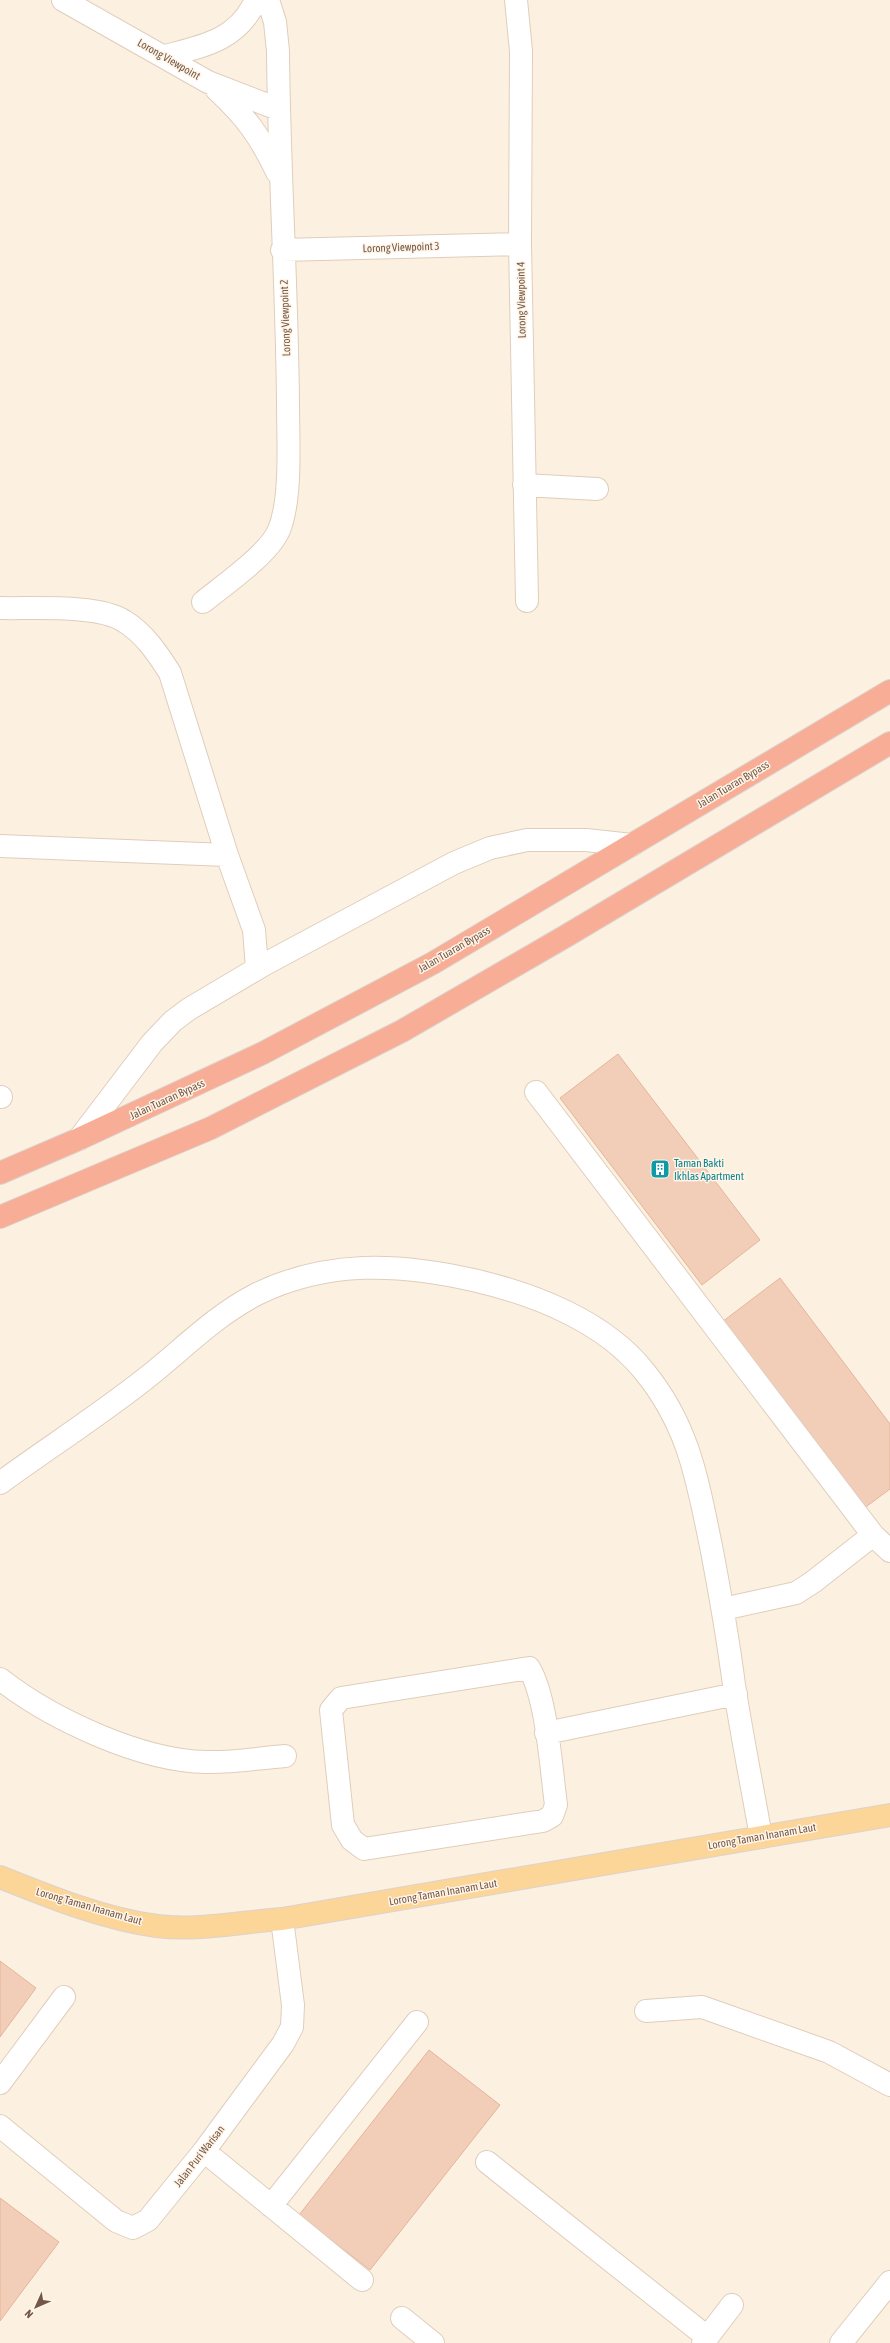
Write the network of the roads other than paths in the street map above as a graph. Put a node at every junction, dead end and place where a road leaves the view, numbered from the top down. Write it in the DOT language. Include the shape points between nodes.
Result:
graph roads {
  1 [pos="63,0"];
  2 [pos="256,0"];
  3 [pos="268,0"];
  4 [pos="516,0"];
  5 [pos="166,56"];
  6 [pos="208,82"];
  7 [pos="278,108"];
  8 [pos="280,179"];
  9 [pos="520,244"];
  10 [pos="282,250"];
  11 [pos="524,485"];
  12 [pos="597,489"];
  13 [pos="527,601"];
  14 [pos="203,602"];
  15 [pos="0,608"];
  16 [pos="890,691"];
  17 [pos="890,743"];
  18 [pos="632,845"];
  19 [pos="0,846"];
  20 [pos="227,854"];
  21 [pos="254,930"];
  22 [pos="281,955"];
  23 [pos="257,968"];
  24 [pos="536,1092"];
  25 [pos="79,1139"];
  26 [pos="0,1173"];
  27 [pos="0,1217"];
  28 [pos="0,1483"];
  29 [pos="873,1535"];
  30 [pos="890,1551"];
  31 [pos="723,1609"];
  32 [pos="0,1679"];
  33 [pos="736,1694"];
  34 [pos="546,1733"];
  35 [pos="285,1756"];
  36 [pos="890,1815"];
  37 [pos="761,1837"];
  38 [pos="0,1877"];
  39 [pos="282,1919"];
  40 [pos="64,1997"];
  41 [pos="646,2011"];
  42 [pos="417,2022"];
  43 [pos="0,2083"];
  44 [pos="890,2085"];
  45 [pos="1,2128"];
  46 [pos="204,2152"];
  47 [pos="487,2162"];
  48 [pos="271,2206"];
  49 [pos="362,2280"];
  50 [pos="890,2282"];
  51 [pos="732,2306"];
  52 [pos="402,2318"];
  53 [pos="705,2340"];
  54 [pos="433,2343"];
  55 [pos="841,2343"];
  1 -- 5 [label="street, Lorong Viewpoint"];
  2 -- 5 [label="street" via="243,20 221,40"];
  3 -- 7 [label="street, Lorong Viewpoint 2" via="275,22"];
  4 -- 9 [label="street, Lorong Viewpoint 4" via="521,51"];
  5 -- 6 [label="street, Lorong Viewpoint"];
  6 -- 7 [label="street, Lorong Viewpoint"];
  6 -- 8 [label="street" via="251,125 262,141"];
  7 -- 8 [label="street, Lorong Viewpoint 2"];
  8 -- 10 [label="street, Lorong Viewpoint 2"];
  9 -- 10 [label="street, Lorong Viewpoint 3"];
  9 -- 11 [label="street, Lorong Viewpoint 4"];
  10 -- 14 [label="street, Lorong Viewpoint 2" via="288,377 285,510 279,531 265,551"];
  11 -- 12 [label="street"];
  11 -- 13 [label="street, Lorong Viewpoint 4"];
  15 -- 20 [label="street" via="100,611 123,620 142,636 170,674"];
  16 -- 18 [label="highway, Jalan Tuaran Bypass"];
  17 -- 27 [label="highway" via="402,1031 211,1128"];
  18 -- 22 [label="street" via="586,840 527,840 490,848 454,863"];
  18 -- 25 [label="highway, Jalan Tuaran Bypass" via="433,962 263,1053"];
  19 -- 20 [label="street"];
  20 -- 21 [label="street"];
  21 -- 22 [label="street"];
  21 -- 23 [label="street"];
  22 -- 23 [label="street"];
  23 -- 25 [label="street" via="173,1021 152,1043"];
  24 -- 29 [label="street"];
  25 -- 26 [label="highway, Jalan Tuaran Bypass"];
  28 -- 31 [label="street" via="117,1400 223,1314 259,1293 301,1278 351,1268 394,1267 441,1273 492,1284 555,1307 593,1326 642,1369 665,1399 684,1437 696,1474"];
  29 -- 30 [label="street"];
  29 -- 31 [label="street" via="796,1593"];
  31 -- 33 [label="street"];
  32 -- 35 [label="street" via="18,1693 63,1717 99,1735 144,1752 206,1762"];
  33 -- 34 [label="street"];
  33 -- 37 [label="street"];
  34 -- 34 [label="street" via="536,1680 529,1668 341,1698 331,1710 343,1825 352,1840 364,1849 543,1821 552,1816 556,1805"];
  36 -- 37 [label="main road, Lorong Taman Inanam Laut"];
  37 -- 39 [label="main road, Lorong Taman Inanam Laut"];
  38 -- 39 [label="main road, Lorong Taman Inanam Laut" via="73,1903 157,1926"];
  39 -- 46 [label="street, Jalan Puri Warisan" via="293,2005 292,2027 283,2044"];
  40 -- 43 [label="street"];
  41 -- 44 [label="street" via="702,2007 829,2052"];
  42 -- 48 [label="street"];
  45 -- 46 [label="street, Jalan Puri Warisan" via="116,2221 133,2228 148,2220"];
  46 -- 48 [label="street"];
  47 -- 53 [label="street"];
  48 -- 49 [label="street"];
  50 -- 55 [label="street"];
  51 -- 53 [label="street"];
  52 -- 54 [label="street"];
}
